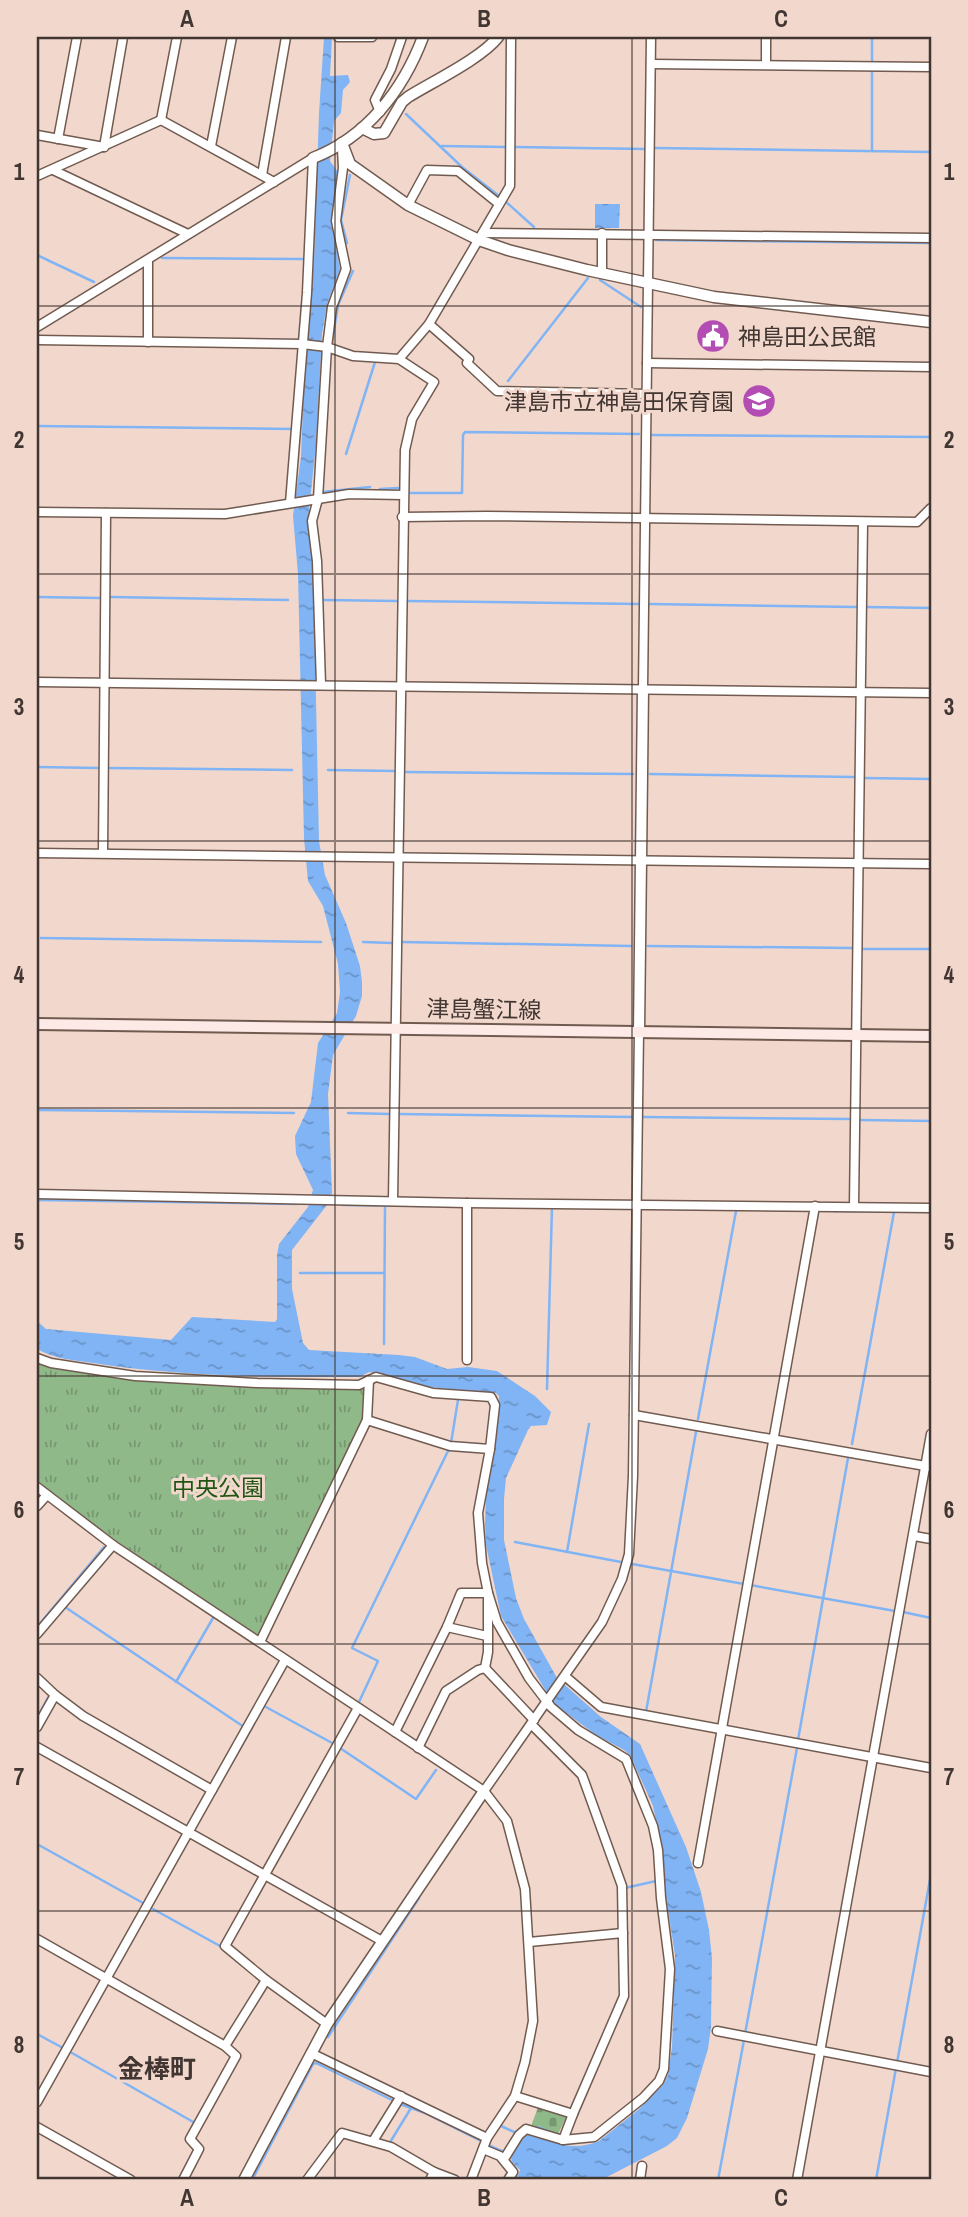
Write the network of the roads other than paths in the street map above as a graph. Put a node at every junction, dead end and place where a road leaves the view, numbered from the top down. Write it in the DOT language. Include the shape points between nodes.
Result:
graph roads {
  1 [pos="77,37"];
  2 [pos="123,37"];
  3 [pos="177,37"];
  4 [pos="232,37"];
  5 [pos="286,37"];
  6 [pos="338,37"];
  7 [pos="372,37"];
  8 [pos="402,37"];
  9 [pos="423,37"];
  10 [pos="498,37"];
  11 [pos="511,37"];
  12 [pos="651,37"];
  13 [pos="766,37"];
  14 [pos="651,64"];
  15 [pos="765,64"];
  16 [pos="931,67"];
  17 [pos="380,112"];
  18 [pos="161,120"];
  19 [pos="362,128"];
  20 [pos="37,135"];
  21 [pos="58,139"];
  22 [pos="211,146"];
  23 [pos="338,146"];
  24 [pos="104,147"];
  25 [pos="314,158"];
  26 [pos="53,170"];
  27 [pos="262,175"];
  28 [pos="37,176"];
  29 [pos="274,182"];
  30 [pos="499,204"];
  31 [pos="408,205"];
  32 [pos="602,233"];
  33 [pos="188,234"];
  34 [pos="649,235"];
  35 [pos="481,236"];
  36 [pos="931,238"];
  37 [pos="148,260"];
  38 [pos="601,272"];
  39 [pos="648,284"];
  40 [pos="931,322"];
  41 [pos="429,324"];
  42 [pos="37,327"];
  43 [pos="37,340"];
  44 [pos="148,342"];
  45 [pos="302,344"];
  46 [pos="327,346"];
  47 [pos="399,359"];
  48 [pos="647,363"];
  49 [pos="931,368"];
  50 [pos="647,394"];
  51 [pos="403,495"];
  52 [pos="316,499"];
  53 [pos="291,503"];
  54 [pos="931,508"];
  55 [pos="37,512"];
  56 [pos="106,513"];
  57 [pos="402,517"];
  58 [pos="645,520"];
  59 [pos="863,522"];
  60 [pos="37,682"];
  61 [pos="104,683"];
  62 [pos="319,685"];
  63 [pos="400,686"];
  64 [pos="643,689"];
  65 [pos="860,693"];
  66 [pos="931,693"];
  67 [pos="37,853"];
  68 [pos="103,853"];
  69 [pos="397,857"];
  70 [pos="641,861"];
  71 [pos="858,864"];
  72 [pos="931,864"];
  73 [pos="37,1024"];
  74 [pos="396,1028"];
  75 [pos="639,1032"];
  76 [pos="856,1035"];
  77 [pos="931,1036"];
  78 [pos="37,1194"];
  79 [pos="393,1200"];
  80 [pos="467,1203"];
  81 [pos="636,1203"];
  82 [pos="854,1206"];
  83 [pos="931,1208"];
  84 [pos="814,1209"];
  85 [pos="37,1358"];
  86 [pos="467,1360"];
  87 [pos="369,1380"];
  88 [pos="634,1415"];
  89 [pos="367,1420"];
  90 [pos="931,1434"];
  91 [pos="774,1438"];
  92 [pos="490,1449"];
  93 [pos="928,1466"];
  94 [pos="37,1487"];
  95 [pos="47,1495"];
  96 [pos="37,1506"];
  97 [pos="914,1536"];
  98 [pos="931,1539"];
  99 [pos="113,1545"];
  100 [pos="488,1593"];
  101 [pos="447,1627"];
  102 [pos="37,1634"];
  103 [pos="487,1636"];
  104 [pos="260,1642"];
  105 [pos="285,1660"];
  106 [pos="485,1668"];
  107 [pos="37,1678"];
  108 [pos="565,1678"];
  109 [pos="55,1695"];
  110 [pos="547,1701"];
  111 [pos="358,1708"];
  112 [pos="533,1722"];
  113 [pos="37,1727"];
  114 [pos="721,1730"];
  115 [pos="395,1732"];
  116 [pos="37,1747"];
  117 [pos="418,1748"];
  118 [pos="873,1758"];
  119 [pos="931,1768"];
  120 [pos="212,1790"];
  121 [pos="484,1791"];
  122 [pos="188,1832"];
  123 [pos="698,1863"];
  124 [pos="264,1876"];
  125 [pos="623,1933"];
  126 [pos="37,1939"];
  127 [pos="382,1941"];
  128 [pos="529,1942"];
  129 [pos="106,1978"];
  130 [pos="266,1980"];
  131 [pos="327,2024"];
  132 [pos="717,2032"];
  133 [pos="225,2046"];
  134 [pos="820,2052"];
  135 [pos="311,2053"];
  136 [pos="931,2072"];
  137 [pos="401,2096"];
  138 [pos="515,2096"];
  139 [pos="37,2102"];
  140 [pos="573,2114"];
  141 [pos="37,2126"];
  142 [pos="487,2138"];
  143 [pos="563,2140"];
  144 [pos="373,2141"];
  145 [pos="483,2149"];
  146 [pos="504,2159"];
  147 [pos="642,2166"];
  148 [pos="432,2176"];
  149 [pos="131,2180"];
  150 [pos="183,2180"];
  151 [pos="244,2180"];
  152 [pos="307,2180"];
  153 [pos="455,2180"];
  154 [pos="471,2180"];
  155 [pos="509,2180"];
  156 [pos="640,2180"];
  157 [pos="797,2180"];
  1 -- 21 [label="street"];
  2 -- 24 [label="street"];
  3 -- 18 [label="street"];
  4 -- 22 [label="street"];
  5 -- 27 [label="street"];
  6 -- 7 [label="street"];
  8 -- 17 [label="street" via="374,100"];
  9 -- 17 [label="street" via="408,72"];
  10 -- 19 [label="street" via="402,102 384,133"];
  11 -- 30 [label="street" via="510,186"];
  12 -- 14 [label="street"];
  13 -- 15 [label="street"];
  14 -- 15 [label="street"];
  14 -- 34 [label="street"];
  15 -- 16 [label="street"];
  17 -- 19 [label="street"];
  18 -- 22 [label="street"];
  18 -- 24 [label="street"];
  19 -- 23 [label="street"];
  20 -- 21 [label="street"];
  21 -- 24 [label="street"];
  22 -- 27 [label="street"];
  23 -- 25 [label="street"];
  23 -- 31 [label="street" via="349,164"];
  23 -- 46 [label="street" via="343,168 336,222 346,269 331,307"];
  24 -- 26 [label="street"];
  25 -- 29 [label="street"];
  25 -- 45 [label="street"];
  26 -- 28 [label="street"];
  26 -- 33 [label="street"];
  27 -- 29 [label="street"];
  29 -- 33 [label="street"];
  30 -- 31 [label="street" via="458,171 427,170"];
  30 -- 35 [label="street"];
  31 -- 35 [label="street"];
  32 -- 34 [label="street"];
  32 -- 35 [label="street"];
  32 -- 38 [label="street"];
  33 -- 37 [label="street"];
  34 -- 36 [label="street"];
  34 -- 39 [label="street"];
  35 -- 38 [label="street" via="541,259"];
  35 -- 41 [label="street"];
  37 -- 42 [label="street"];
  37 -- 44 [label="street"];
  38 -- 39 [label="street"];
  39 -- 40 [label="street"];
  39 -- 48 [label="street"];
  41 -- 47 [label="street"];
  41 -- 50 [label="street" via="497,391"];
  43 -- 44 [label="street"];
  44 -- 45 [label="street"];
  45 -- 46 [label="street"];
  45 -- 53 [label="street"];
  46 -- 47 [label="street" via="354,356"];
  46 -- 52 [label="street"];
  47 -- 51 [label="street" via="434,382 408,433"];
  48 -- 49 [label="street"];
  48 -- 50 [label="street"];
  50 -- 58 [label="street"];
  51 -- 52 [label="street"];
  51 -- 57 [label="street"];
  52 -- 53 [label="street"];
  52 -- 62 [label="street" via="312,520"];
  53 -- 56 [label="street" via="225,514"];
  54 -- 59 [label="street" via="917,522"];
  55 -- 56 [label="street"];
  56 -- 61 [label="street"];
  57 -- 58 [label="street"];
  57 -- 63 [label="street"];
  58 -- 59 [label="street"];
  58 -- 64 [label="street"];
  59 -- 65 [label="street"];
  60 -- 61 [label="street"];
  61 -- 62 [label="street"];
  61 -- 68 [label="street"];
  62 -- 63 [label="street"];
  63 -- 64 [label="street"];
  63 -- 69 [label="street"];
  64 -- 65 [label="street"];
  64 -- 70 [label="street"];
  65 -- 66 [label="street"];
  65 -- 71 [label="street"];
  67 -- 68 [label="street"];
  68 -- 69 [label="street"];
  69 -- 70 [label="street"];
  69 -- 74 [label="street"];
  70 -- 71 [label="street"];
  70 -- 75 [label="street"];
  71 -- 72 [label="street"];
  71 -- 76 [label="street"];
  73 -- 74 [label="main road, 津島蟹江線"];
  74 -- 75 [label="main road, 津島蟹江線"];
  74 -- 79 [label="street"];
  75 -- 76 [label="main road, 津島蟹江線"];
  75 -- 81 [label="street"];
  76 -- 77 [label="main road, 津島蟹江線"];
  76 -- 82 [label="street"];
  78 -- 79 [label="street"];
  79 -- 80 [label="street"];
  80 -- 81 [label="street"];
  80 -- 86 [label="street"];
  81 -- 84 [label="street"];
  81 -- 88 [label="street"];
  82 -- 83 [label="street"];
  82 -- 84 [label="street"];
  84 -- 91 [label="street"];
  85 -- 87 [label="street" via="135,1376 359,1385"];
  87 -- 89 [label="street"];
  87 -- 92 [label="street" via="376,1377 433,1392 491,1397 495,1405"];
  88 -- 91 [label="street"];
  88 -- 108 [label="street" via="629,1554 614,1600"];
  89 -- 92 [label="street" via="450,1446"];
  89 -- 104 [label="street"];
  90 -- 93 [label="street"];
  91 -- 93 [label="street"];
  91 -- 114 [label="street"];
  92 -- 100 [label="street" via="478,1513"];
  93 -- 97 [label="street"];
  94 -- 95 [label="street"];
  95 -- 96 [label="street"];
  95 -- 99 [label="street"];
  97 -- 98 [label="street"];
  97 -- 118 [label="street"];
  99 -- 102 [label="street"];
  99 -- 104 [label="street"];
  100 -- 101 [label="street" via="461,1594"];
  100 -- 103 [label="street"];
  100 -- 110 [label="street" via="498,1622"];
  101 -- 103 [label="street"];
  101 -- 115 [label="street"];
  103 -- 106 [label="street"];
  104 -- 105 [label="street"];
  105 -- 111 [label="street"];
  105 -- 120 [label="street"];
  106 -- 112 [label="street"];
  106 -- 117 [label="street" via="446,1691"];
  107 -- 109 [label="street"];
  108 -- 110 [label="street"];
  108 -- 114 [label="street" via="601,1707"];
  109 -- 113 [label="street"];
  109 -- 120 [label="street"];
  110 -- 112 [label="street"];
  110 -- 143 [label="street" via="578,1730 626,1759 656,1839 670,1969 666,2055 659,2081 594,2137"];
  111 -- 115 [label="street"];
  111 -- 124 [label="street"];
  112 -- 121 [label="street"];
  112 -- 125 [label="street" via="582,1775 622,1886"];
  114 -- 118 [label="street"];
  114 -- 123 [label="street"];
  115 -- 117 [label="street"];
  116 -- 122 [label="street"];
  117 -- 121 [label="street"];
  118 -- 119 [label="street"];
  118 -- 134 [label="street"];
  120 -- 122 [label="street"];
  121 -- 127 [label="street"];
  121 -- 128 [label="street" via="507,1821 525,1889"];
  122 -- 124 [label="street"];
  122 -- 129 [label="street"];
  124 -- 127 [label="street"];
  124 -- 130 [label="street" via="225,1946"];
  125 -- 128 [label="street"];
  125 -- 140 [label="street" via="624,1996"];
  126 -- 129 [label="street"];
  127 -- 131 [label="street"];
  128 -- 138 [label="street" via="533,2021"];
  129 -- 133 [label="street"];
  129 -- 139 [label="street"];
  130 -- 131 [label="street"];
  130 -- 133 [label="street"];
  131 -- 135 [label="street"];
  132 -- 134 [label="street"];
  133 -- 150 [label="street" via="236,2056 190,2139 200,2149"];
  134 -- 136 [label="street"];
  134 -- 157 [label="street"];
  135 -- 137 [label="street"];
  135 -- 151 [label="street"];
  137 -- 142 [label="street"];
  137 -- 144 [label="street"];
  138 -- 140 [label="street"];
  138 -- 142 [label="street"];
  140 -- 143 [label="street"];
  141 -- 149 [label="street"];
  142 -- 145 [label="street"];
  143 -- 146 [label="street" via="526,2129"];
  144 -- 148 [label="street" via="391,2147"];
  144 -- 152 [label="street" via="342,2133"];
  145 -- 146 [label="street"];
  145 -- 154 [label="street"];
  146 -- 155 [label="street" via="513,2172"];
  147 -- 156 [label="street"];
  148 -- 153 [label="street"];
}
